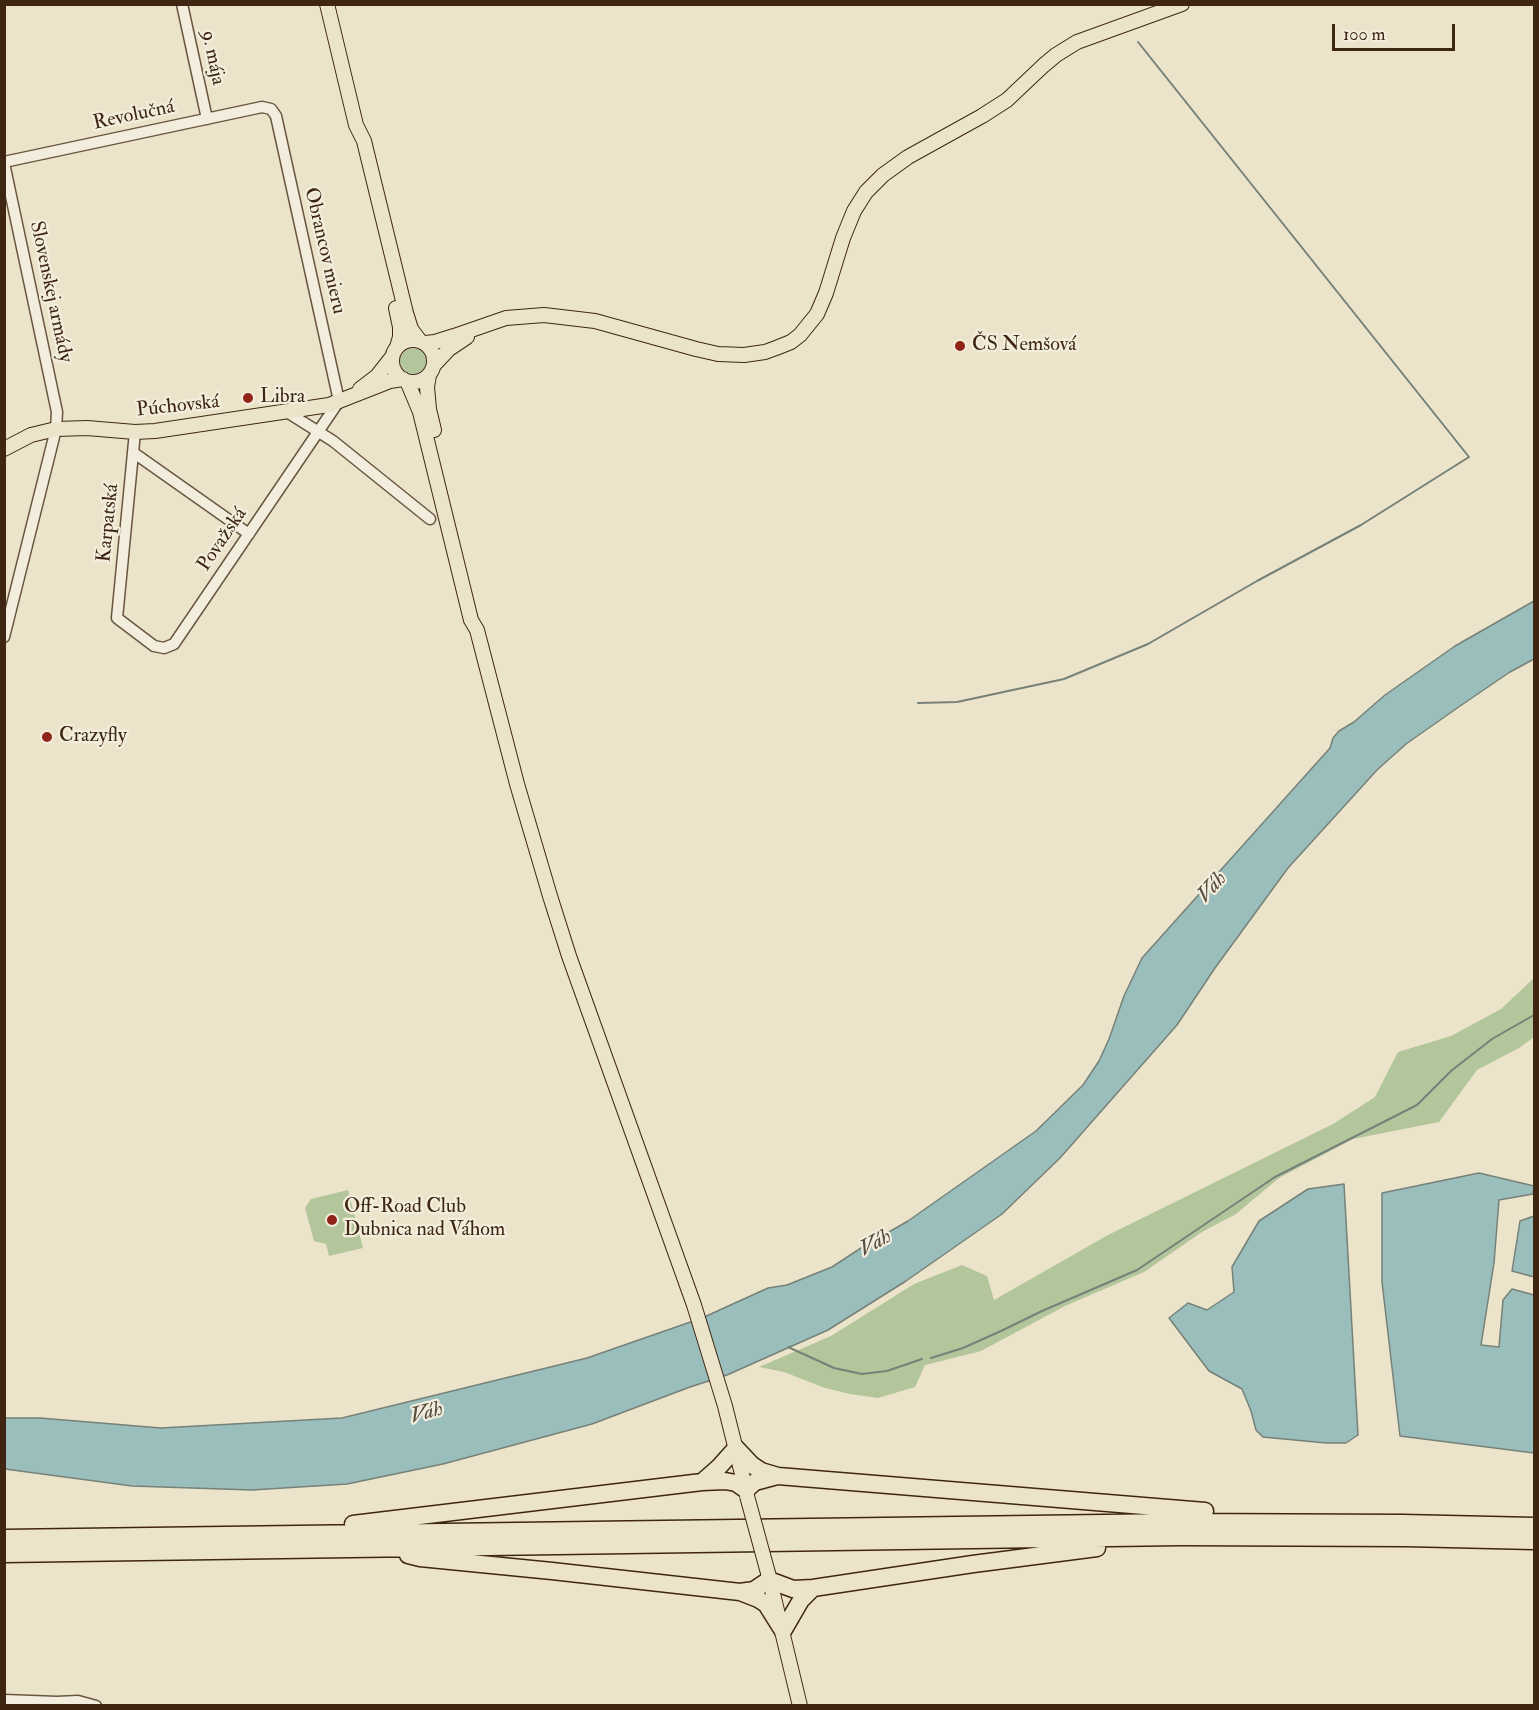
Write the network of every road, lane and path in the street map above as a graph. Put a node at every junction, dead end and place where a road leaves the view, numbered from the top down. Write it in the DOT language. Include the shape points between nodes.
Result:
graph roads {
  1 [pos="182,4"];
  2 [pos="327,4"];
  3 [pos="1182,4"];
  4 [pos="271,109"];
  5 [pos="207,118"];
  6 [pos="356,125"];
  7 [pos="4,163"];
  8 [pos="484,326"];
  9 [pos="422,342"];
  10 [pos="395,352"];
  11 [pos="431,370"];
  12 [pos="405,380"];
  13 [pos="344,400"];
  14 [pos="287,412"];
  15 [pos="56,429"];
  16 [pos="318,431"];
  17 [pos="135,432"];
  18 [pos="4,449"];
  19 [pos="134,453"];
  20 [pos="430,519"];
  21 [pos="249,534"];
  22 [pos="117,618"];
  23 [pos="477,630"];
  24 [pos="4,637"];
  25 [pos="735,1444"];
  26 [pos="778,1476"];
  27 [pos="702,1482"];
  28 [pos="747,1493"];
  29 [pos="1276,1522"];
  30 [pos="1534,1526"];
  31 [pos="274,1534"];
  32 [pos="1180,1537"];
  33 [pos="4,1538"];
  34 [pos="1534,1541"];
  35 [pos="384,1548"];
  36 [pos="4,1554"];
  37 [pos="769,1576"];
  38 [pos="813,1588"];
  39 [pos="740,1592"];
  40 [pos="783,1631"];
  41 [pos="4,1700"];
  42 [pos="57,1704"];
  43 [pos="96,1706"];
  44 [pos="800,1706"];
  1 -- 5 [label="street, 9. mája"];
  2 -- 6 [label="main road"];
  3 -- 8 [label="main road" via="1077,42 1044,65 1008,100 883,175 854,211 817,314 791,342 755,354 733,355 696,350 595,321 553,315 506,318"];
  4 -- 5 [label="street, Revolučná" via="262,107"];
  4 -- 13 [label="street, Obrancov mieru" via="276,116"];
  5 -- 7 [label="street, Revolučná"];
  6 -- 9 [label="main road" via="364,141 406,313"];
  6 -- 10 [label="main road" via="356,142 400,327"];
  7 -- 15 [label="street, Slovenskej armády" via="57,412"];
  8 -- 9 [label="main road" via="435,342"];
  8 -- 11 [label="main road" via="449,349"];
  9 -- 10 [label="main road" via="408,341"];
  9 -- 11 [label="main road" via="431,350"];
  10 -- 12 [label="main road" via="395,372"];
  10 -- 13 [label="main road" via="377,376"];
  11 -- 12 [label="main road" via="421,381"];
  11 -- 23 [label="main road" via="429,409 479,618"];
  12 -- 13 [label="main road, Púchovská" via="390,381"];
  12 -- 23 [label="main road" via="420,412 471,620"];
  13 -- 14 [label="main road, Púchovská"];
  13 -- 16 [label="street, Považská"];
  14 -- 16 [label="street"];
  14 -- 17 [label="main road, Púchovská"];
  15 -- 17 [label="main road, Púchovská"];
  15 -- 18 [label="main road, Púchovská" via="31,435"];
  15 -- 24 [label="street, Slovenskej armády"];
  16 -- 20 [label="street"];
  16 -- 21 [label="street, Považská"];
  17 -- 19 [label="street, Karpatská"];
  19 -- 21 [label="street"];
  19 -- 22 [label="street, Karpatská"];
  21 -- 22 [label="street, Považská" via="174,644 154,646"];
  23 -- 25 [label="main road" via="517,784 569,956 691,1296"];
  25 -- 26 [label="highway" via="752,1466"];
  25 -- 27 [label="highway" via="719,1467"];
  25 -- 28 [label="main road"];
  26 -- 28 [label="highway" via="755,1482"];
  26 -- 29 [label="highway" via="1252,1514"];
  27 -- 28 [label="highway" via="736,1483"];
  27 -- 31 [label="highway"];
  28 -- 37 [label="main road, bridge"];
  29 -- 30 [label="highway"];
  29 -- 31 [label="highway"];
  31 -- 33 [label="highway"];
  32 -- 34 [label="highway"];
  32 -- 35 [label="highway"];
  32 -- 38 [label="highway"];
  35 -- 36 [label="highway"];
  35 -- 39 [label="highway" via="420,1558"];
  37 -- 38 [label="highway" via="793,1589"];
  37 -- 39 [label="highway" via="754,1590"];
  37 -- 40 [label="main road"];
  38 -- 40 [label="highway"];
  39 -- 40 [label="highway" via="766,1604"];
  40 -- 44 [label="main road"];
  41 -- 42 [label="street"];
  42 -- 43 [label="street" via="78,1701"];
}
